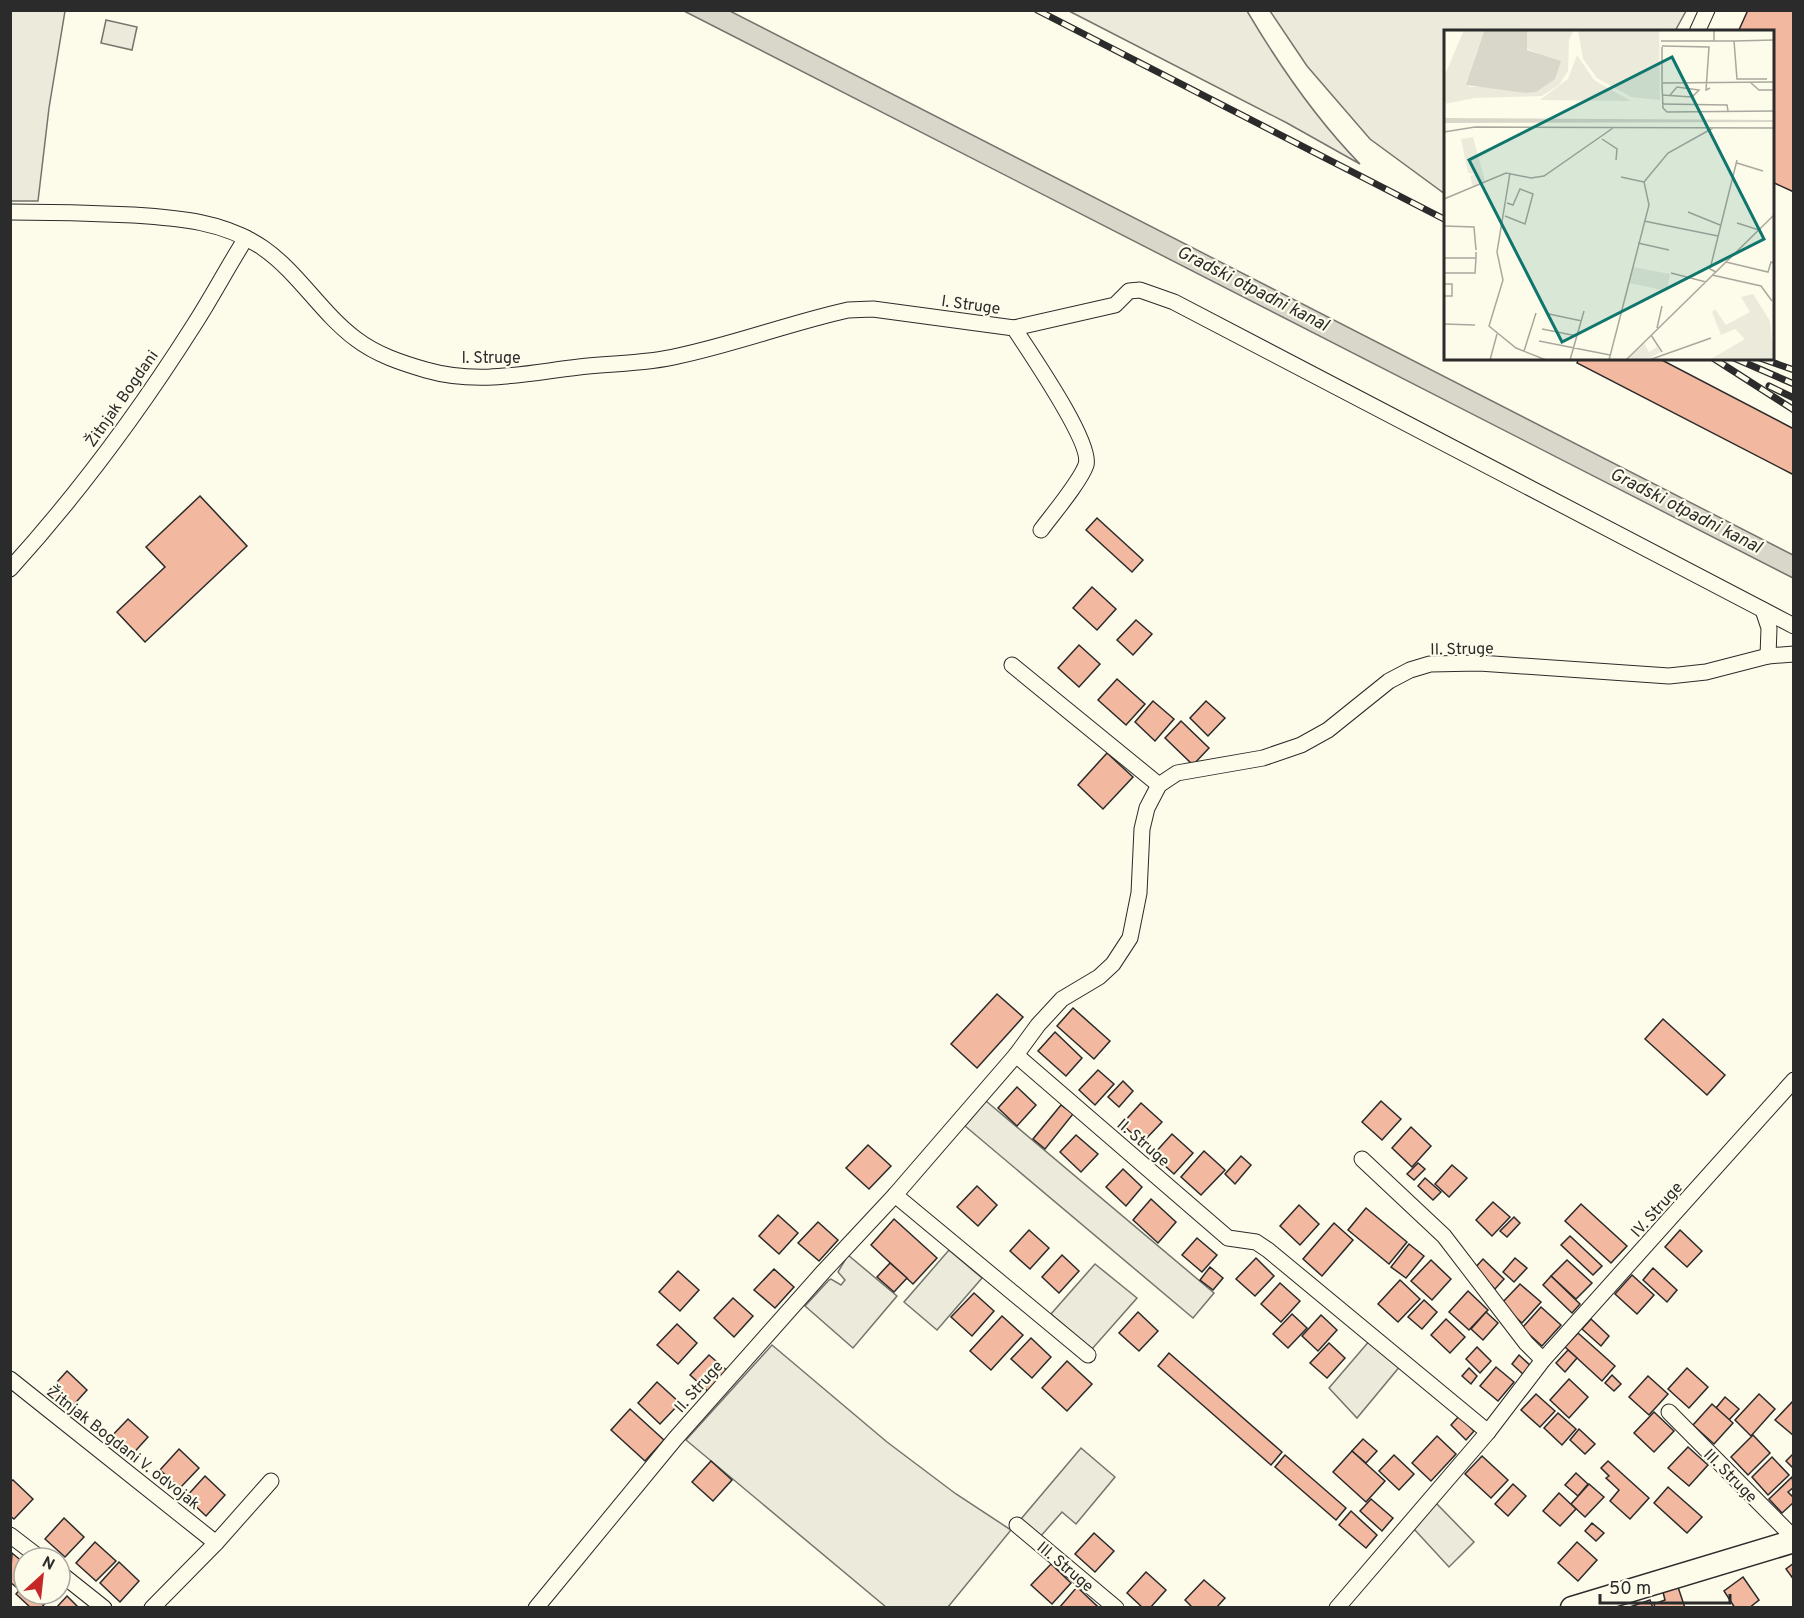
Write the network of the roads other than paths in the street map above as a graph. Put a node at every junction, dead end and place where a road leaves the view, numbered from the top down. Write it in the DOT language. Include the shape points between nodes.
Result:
graph roads {
  1 [pos="1707,10"];
  2 [pos="1698,30"];
  3 [pos="10,212"];
  4 [pos="246,238"];
  5 [pos="1014,328"];
  6 [pos="1041,530"];
  7 [pos="10,568"];
  8 [pos="1763,610"];
  9 [pos="1794,626"];
  10 [pos="1794,654"];
  11 [pos="1768,656"];
  12 [pos="1012,665"];
  13 [pos="1159,785"];
  14 [pos="1016,1055"];
  15 [pos="1794,1080"];
  16 [pos="1362,1159"];
  17 [pos="895,1195"];
  18 [pos="1088,1355"];
  19 [pos="1543,1360"];
  20 [pos="10,1380"];
  21 [pos="1669,1412"];
  22 [pos="1488,1432"];
  23 [pos="271,1481"];
  24 [pos="1017,1525"];
  25 [pos="10,1535"];
  26 [pos="1794,1540"];
  27 [pos="216,1543"];
  28 [pos="24,1546"];
  29 [pos="72,1583"];
  30 [pos="104,1608"];
  31 [pos="152,1608"];
  32 [pos="536,1608"];
  33 [pos="1116,1608"];
  34 [pos="1337,1608"];
  35 [pos="1572,1608"];
  1 -- 2 [label="street"];
  3 -- 4 [label="street, I. Struge" via="179,219 212,225"];
  4 -- 5 [label="street, I. Struge" via="286,267 335,321 375,351 428,371 472,378 521,376 676,357 848,310 873,309"];
  4 -- 7 [label="street, Žitnjak Bogdani" via="192,327 114,441 50,525"];
  5 -- 6 [label="street, I. Struge" via="1065,408 1086,454 1081,475"];
  5 -- 8 [label="street, I. Struge" via="1116,305 1129,291 1140,290 1174,302"];
  8 -- 9 [label="street"];
  8 -- 11 [label="street" via="1769,628"];
  10 -- 11 [label="street, II. Struge"];
  11 -- 13 [label="street, II. Struge" via="1706,672 1669,676 1479,663 1430,664 1389,681 1328,730 1301,745 1263,758 1177,773"];
  12 -- 13 [label="street"];
  13 -- 14 [label="street, II. Struge" via="1142,828 1139,893 1130,938 1099,977 1062,999"];
  14 -- 17 [label="street, II. Struge"];
  14 -- 22 [label="street, II. Struge" via="1228,1238 1256,1242 1279,1259"];
  15 -- 19 [label="street, IV. Struge"];
  16 -- 19 [label="street" via="1444,1236"];
  17 -- 18 [label="street"];
  17 -- 32 [label="street, II. Struge" via="675,1440"];
  19 -- 22 [label="street, IV. Struge"];
  20 -- 27 [label="street, Žitnjak Bogdani V. odvojak"];
  21 -- 26 [label="street, III. Struge"];
  22 -- 34 [label="street, IV. Struge"];
  23 -- 27 [label="street"];
  24 -- 33 [label="street, III. Struge"];
  25 -- 28 [label="street"];
  26 -- 35 [label="street, III. Struge"];
  27 -- 31 [label="street"];
  29 -- 30 [label="street"];
}
